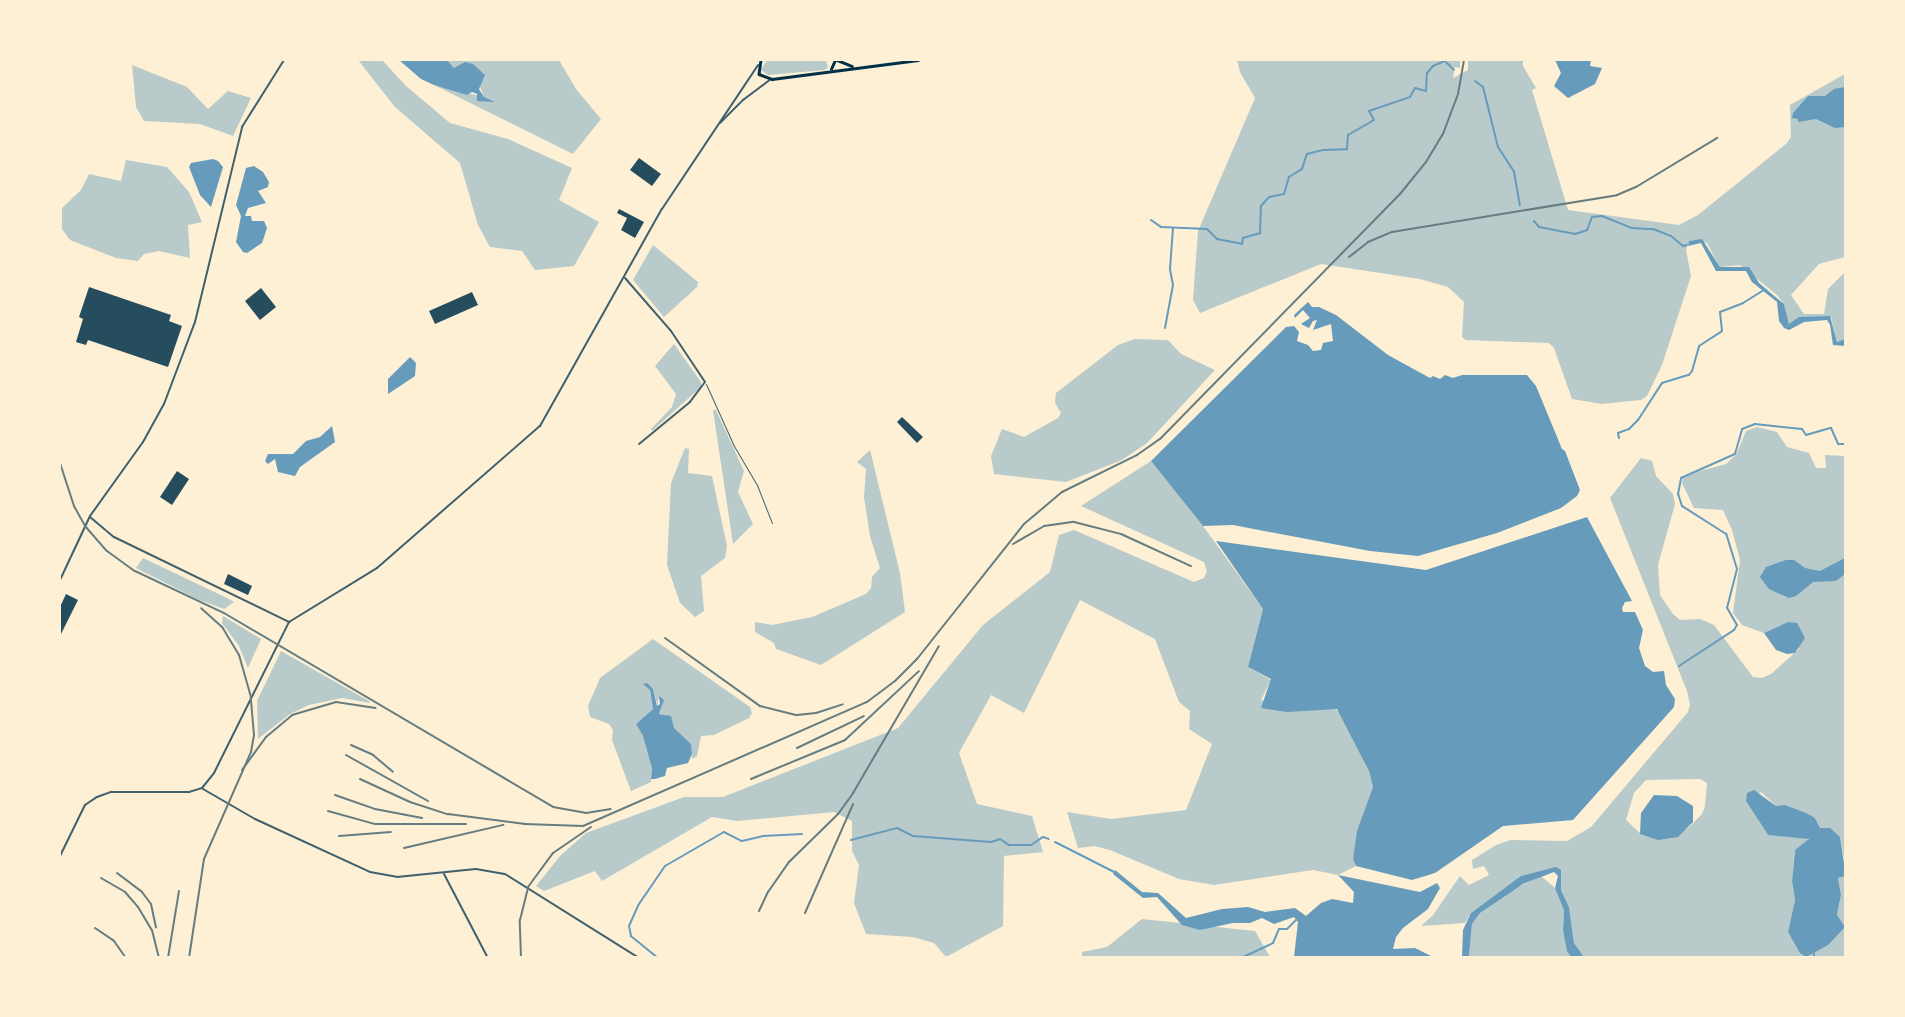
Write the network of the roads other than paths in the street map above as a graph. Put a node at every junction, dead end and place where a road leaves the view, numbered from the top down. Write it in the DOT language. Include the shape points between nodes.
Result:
graph roads {
  1 [pos="284,60"];
  2 [pos="761,60"];
  3 [pos="836,60"];
  4 [pos="918,60"];
  5 [pos="758,65"];
  6 [pos="855,67"];
  7 [pos="828,71"];
  8 [pos="772,79"];
  9 [pos="717,127"];
  10 [pos="624,277"];
  11 [pos="705,382"];
  12 [pos="639,444"];
  13 [pos="90,516"];
  14 [pos="772,523"];
  15 [pos="60,580"];
  16 [pos="289,622"];
  17 [pos="202,788"];
  18 [pos="60,856"];
  19 [pos="443,874"];
  20 [pos="488,957"];
  21 [pos="639,957"];
  1 -- 13 [label="street" via="242,127 195,322 164,404"];
  2 -- 5 [label="main road"];
  3 -- 6 [label="main road"];
  3 -- 7 [label="main road"];
  4 -- 6 [label="main road"];
  5 -- 8 [label="main road" via="761,76"];
  5 -- 9 [label="street"];
  6 -- 7 [label="main road"];
  7 -- 8 [label="main road"];
  8 -- 9 [label="street"];
  9 -- 10 [label="street" via="675,187"];
  10 -- 11 [label="street" via="671,331"];
  10 -- 16 [label="street" via="549,414 530,437 377,568"];
  11 -- 12 [label="street" via="690,402"];
  11 -- 14 [label="lane"];
  13 -- 15 [label="street"];
  13 -- 16 [label="street" via="114,537"];
  16 -- 17 [label="street" via="214,773"];
  17 -- 18 [label="street" via="111,792 97,797 85,805"];
  17 -- 19 [label="street" via="370,872 397,877"];
  19 -- 20 [label="street"];
  19 -- 21 [label="street" via="488,869 505,874"];
}
